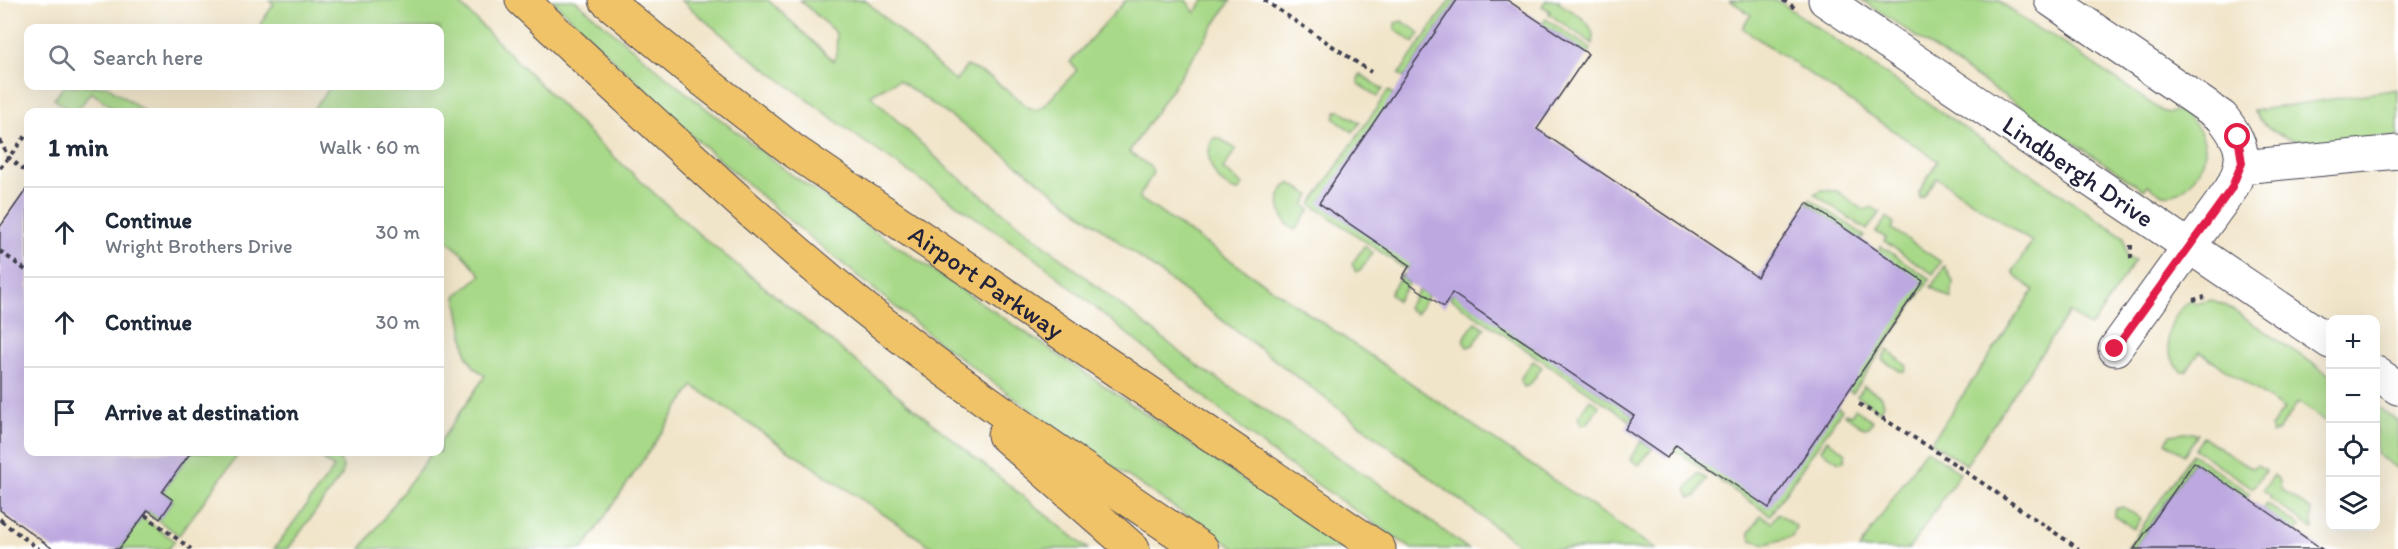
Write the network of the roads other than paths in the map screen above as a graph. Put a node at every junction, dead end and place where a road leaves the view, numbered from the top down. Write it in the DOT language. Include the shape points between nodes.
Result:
graph roads {
  1 [pos="522,0"];
  2 [pos="606,0"];
  3 [pos="1825,0"];
  4 [pos="2051,0"];
  5 [pos="2398,152"];
  6 [pos="2241,167"];
  7 [pos="775,234"];
  8 [pos="2189,246"];
  9 [pos="2326,339"];
  10 [pos="2115,349"];
  11 [pos="2380,376"];
  12 [pos="2398,388"];
  13 [pos="1133,549"];
  14 [pos="1202,549"];
  15 [pos="1379,549"];
  1 -- 7 [label="highway"];
  2 -- 15 [label="highway, Airport Parkway" via="794,151"];
  3 -- 8 [label="street, Lindbergh Drive"];
  4 -- 6 [label="street" via="2223,117 2238,137"];
  5 -- 6 [label="street"];
  6 -- 8 [label="street" via="2231,189"];
  7 -- 13 [label="highway"];
  7 -- 14 [label="highway" via="952,376"];
  8 -- 9 [label="street, Lindbergh Drive"];
  8 -- 10 [label="street"];
  11 -- 12 [label="street"];
}
